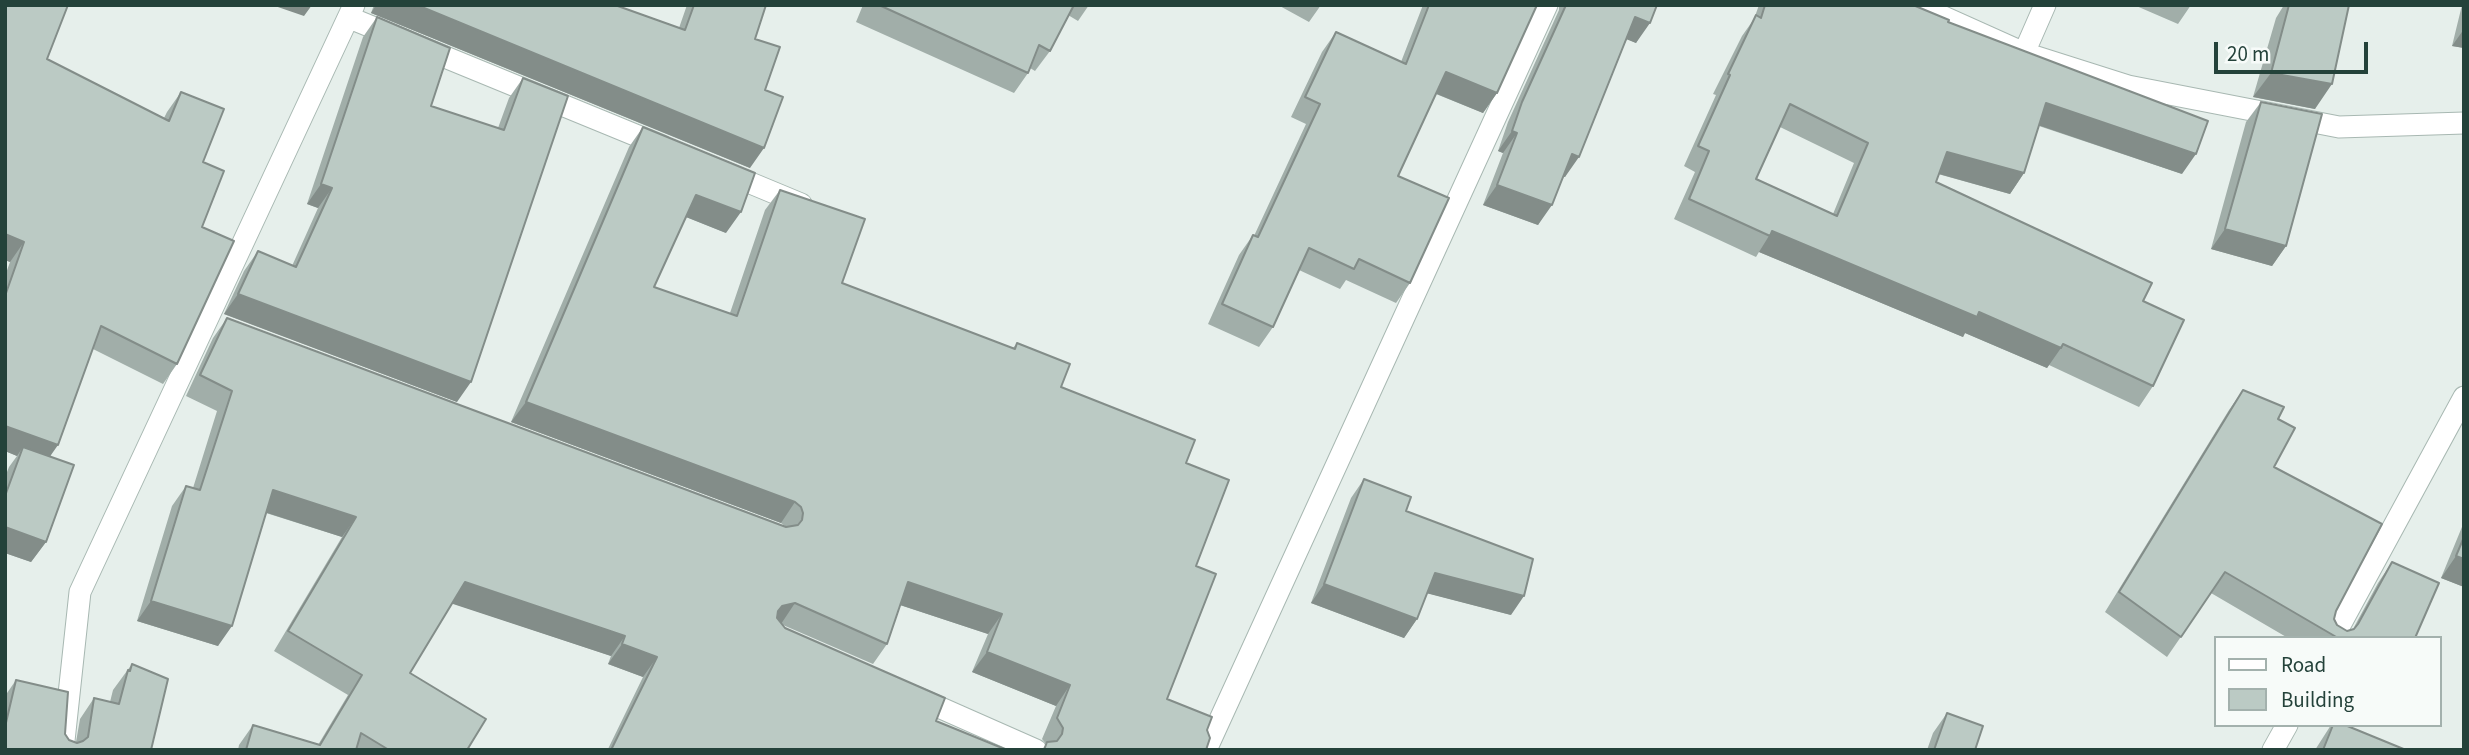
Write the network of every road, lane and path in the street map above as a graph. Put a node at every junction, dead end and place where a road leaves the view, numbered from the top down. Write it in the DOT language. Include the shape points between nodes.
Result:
graph roads {
  1 [pos="1547,5"];
  2 [pos="1917,5"];
  3 [pos="2045,5"];
  4 [pos="352,12"];
  5 [pos="2024,52"];
  6 [pos="2464,123"];
  7 [pos="686,156"];
  8 [pos="711,167"];
  9 [pos="802,204"];
  10 [pos="2464,397"];
  11 [pos="2334,636"];
  12 [pos="900,690"];
  13 [pos="2286,727"];
  14 [pos="63,750"];
  15 [pos="1035,750"];
  16 [pos="1206,750"];
  17 [pos="2273,750"];
  1 -- 16 [label="street"];
  2 -- 5 [label="street"];
  3 -- 5 [label="street"];
  4 -- 7 [label="street"];
  4 -- 14 [label="street" via="214,325 80,592"];
  5 -- 6 [label="street" via="2128,86 2339,127"];
  8 -- 9 [label="street"];
  10 -- 11 [label="street"];
  12 -- 15 [label="street"];
  13 -- 17 [label="street"];
}
